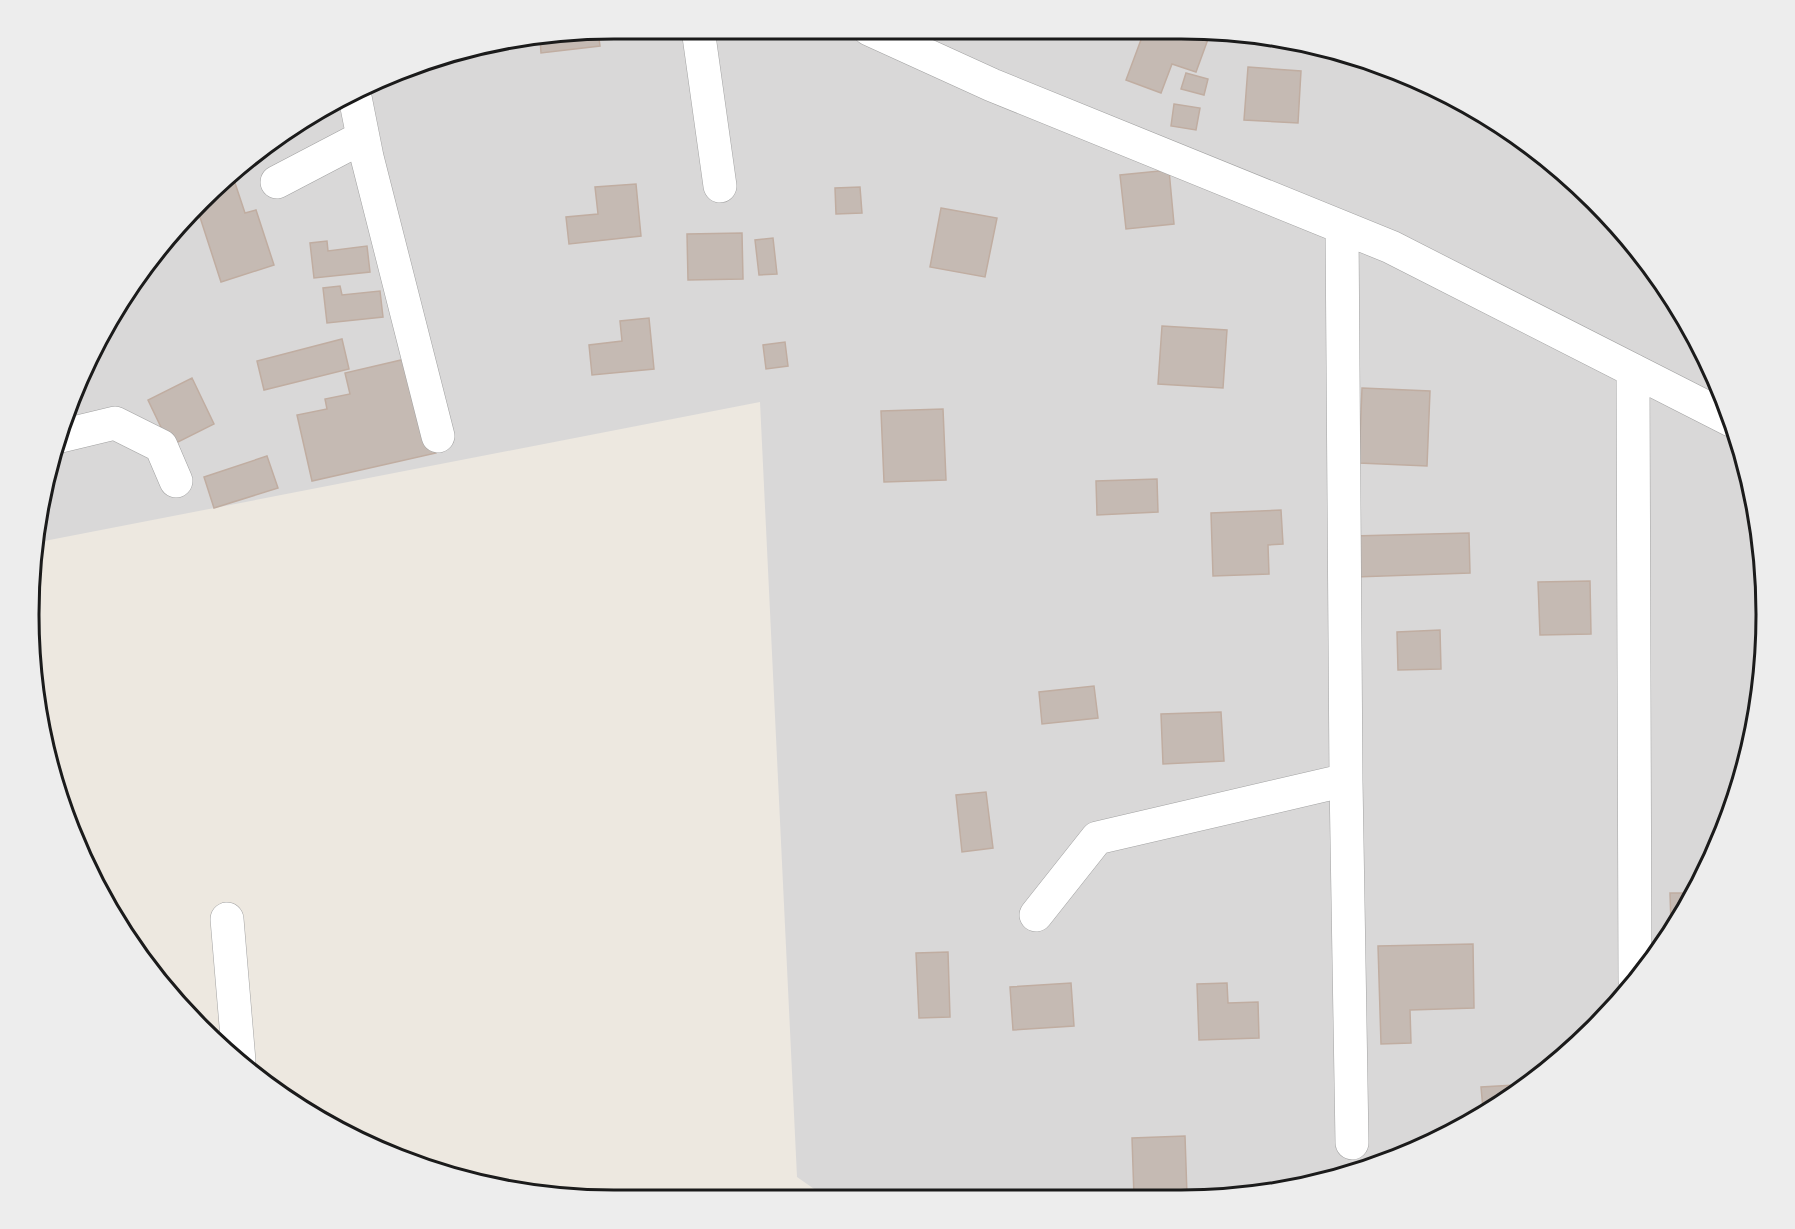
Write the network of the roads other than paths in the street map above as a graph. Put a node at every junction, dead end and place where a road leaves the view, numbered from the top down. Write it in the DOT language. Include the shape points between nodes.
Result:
graph roads {
  1 [pos="700,39"];
  2 [pos="893,39"];
  3 [pos="356,100"];
  4 [pos="363,137"];
  5 [pos="277,182"];
  6 [pos="720,186"];
  7 [pos="1342,227"];
  8 [pos="1633,370"];
  9 [pos="1716,406"];
  10 [pos="69,434"];
  11 [pos="438,436"];
  12 [pos="176,481"];
  13 [pos="1346,780"];
  14 [pos="1036,915"];
  15 [pos="227,919"];
  16 [pos="1635,967"];
  17 [pos="238,1050"];
  18 [pos="1352,1143"];
  1 -- 6 [label="street"];
  2 -- 7 [label="street" via="992,85"];
  3 -- 4 [label="street"];
  4 -- 5 [label="street"];
  4 -- 11 [label="street"];
  7 -- 8 [label="street" via="1391,247"];
  7 -- 13 [label="street"];
  8 -- 9 [label="street"];
  8 -- 16 [label="street"];
  10 -- 12 [label="street" via="115,423 161,446"];
  13 -- 14 [label="street" via="1097,838"];
  13 -- 18 [label="street"];
  15 -- 17 [label="street"];
}
